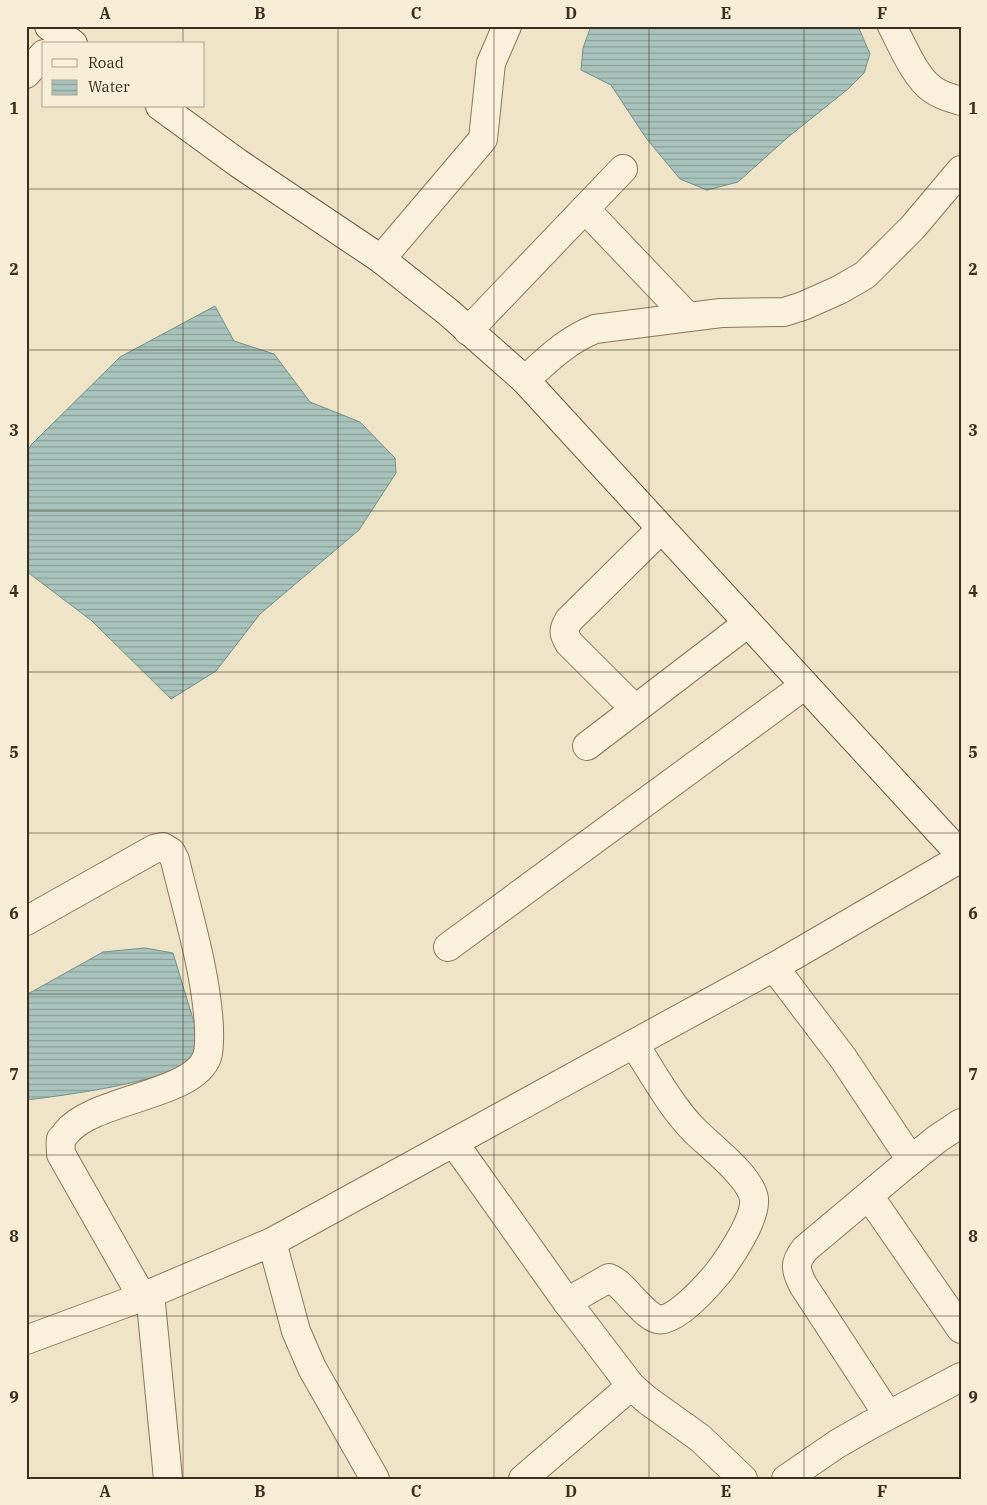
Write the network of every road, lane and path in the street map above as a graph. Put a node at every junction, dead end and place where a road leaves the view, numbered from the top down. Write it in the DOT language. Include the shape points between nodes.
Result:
graph roads {
  1 [pos="507,26"];
  2 [pos="892,26"];
  3 [pos="42,56"];
  4 [pos="26,74"];
  5 [pos="961,102"];
  6 [pos="163,108"];
  7 [pos="623,168"];
  8 [pos="961,170"];
  9 [pos="584,209"];
  10 [pos="381,260"];
  11 [pos="688,318"];
  12 [pos="468,331"];
  13 [pos="525,380"];
  14 [pos="661,529"];
  15 [pos="748,623"];
  16 [pos="805,685"];
  17 [pos="635,709"];
  18 [pos="587,746"];
  19 [pos="961,856"];
  20 [pos="26,921"];
  21 [pos="448,947"];
  22 [pos="774,967"];
  23 [pos="634,1044"];
  24 [pos="961,1123"];
  25 [pos="454,1143"];
  26 [pos="911,1160"];
  27 [pos="869,1196"];
  28 [pos="272,1242"];
  29 [pos="146,1295"];
  30 [pos="567,1302"];
  31 [pos="961,1329"];
  32 [pos="26,1340"];
  33 [pos="961,1377"];
  34 [pos="631,1386"];
  35 [pos="888,1415"];
  36 [pos="168,1479"];
  37 [pos="375,1479"];
  38 [pos="523,1479"];
  39 [pos="743,1479"];
  40 [pos="786,1479"];
  1 -- 10 [label="street" via="491,63 483,139"];
  2 -- 5 [label="street" via="919,76 930,88"];
  3 -- 4 [label="street"];
  6 -- 10 [label="street"];
  7 -- 9 [label="street"];
  8 -- 11 [label="street" via="888,254 864,275 839,290 784,312 740,312"];
  9 -- 11 [label="street"];
  9 -- 12 [label="street"];
  10 -- 12 [label="street"];
  11 -- 13 [label="street" via="587,332 562,346"];
  12 -- 13 [label="street"];
  13 -- 14 [label="street"];
  14 -- 15 [label="street"];
  14 -- 17 [label="street" via="564,627 569,643"];
  15 -- 16 [label="street"];
  15 -- 17 [label="street"];
  16 -- 19 [label="street"];
  16 -- 21 [label="street"];
  17 -- 18 [label="street"];
  19 -- 22 [label="street"];
  20 -- 29 [label="street" via="154,849 163,847 175,860 208,1005 206,1059 197,1071 179,1082 88,1115 72,1126 62,1139 61,1154"];
  22 -- 23 [label="street"];
  22 -- 26 [label="street" via="842,1058"];
  23 -- 25 [label="street"];
  23 -- 30 [label="street" via="679,1112 744,1178 752,1190 751,1216 718,1273 689,1303 666,1320 649,1316 608,1278"];
  24 -- 26 [label="street"];
  25 -- 28 [label="street"];
  25 -- 30 [label="street"];
  26 -- 27 [label="street"];
  27 -- 31 [label="street"];
  27 -- 35 [label="street" via="805,1248 798,1258 796,1271"];
  28 -- 29 [label="street"];
  28 -- 37 [label="street" via="296,1331 312,1368"];
  29 -- 32 [label="street"];
  29 -- 36 [label="street"];
  30 -- 34 [label="street"];
  33 -- 35 [label="street"];
  34 -- 38 [label="street"];
  34 -- 39 [label="street" via="700,1438"];
  35 -- 40 [label="street" via="837,1444"];
}
